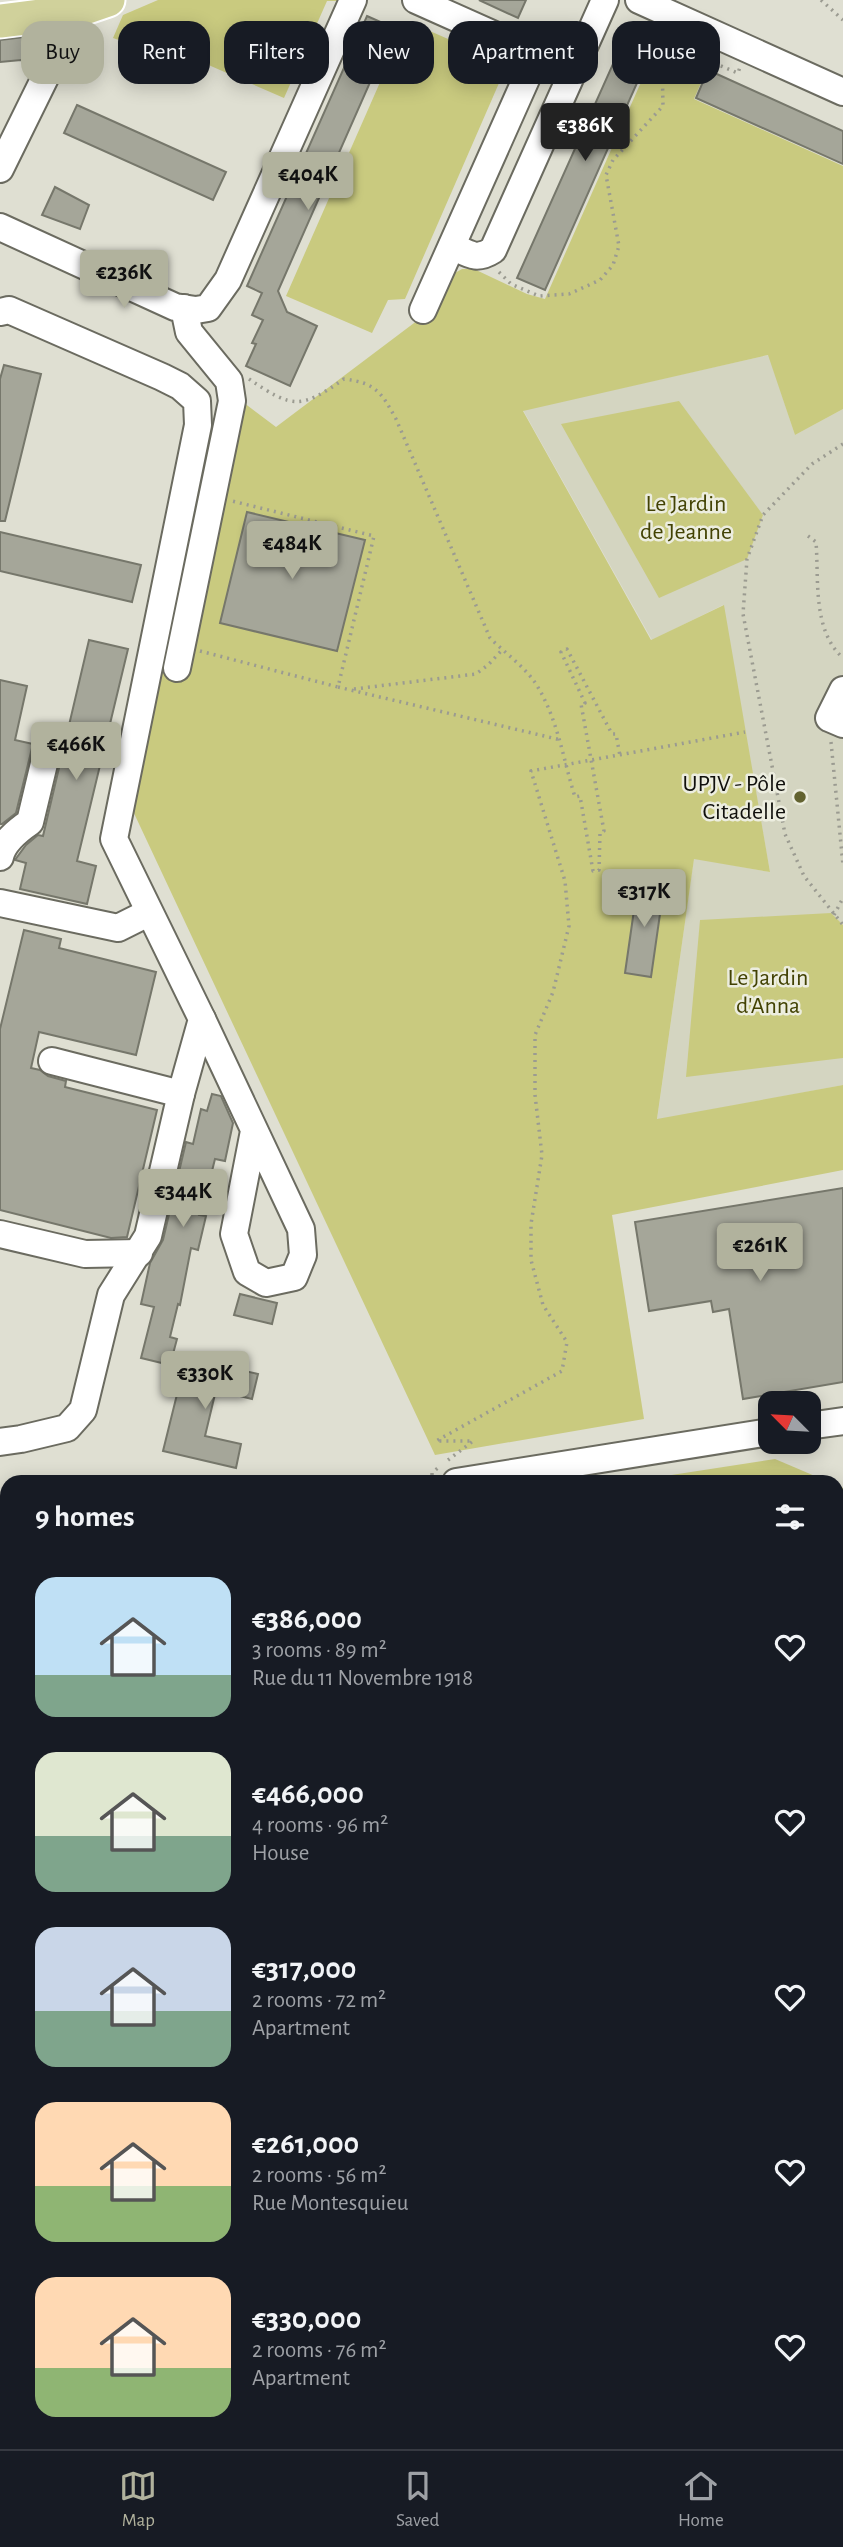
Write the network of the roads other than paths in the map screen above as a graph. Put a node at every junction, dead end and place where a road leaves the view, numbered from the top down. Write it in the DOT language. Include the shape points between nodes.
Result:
graph roads {
  1 [pos="108,0"];
  2 [pos="354,0"];
  3 [pos="415,0"];
  4 [pos="605,0"];
  5 [pos="639,0"];
  6 [pos="73,12"];
  7 [pos="0,21"];
  8 [pos="843,92"];
  9 [pos="0,169"];
  10 [pos="0,227"];
  11 [pos="452,246"];
  12 [pos="184,309"];
  13 [pos="424,310"];
  14 [pos="0,312"];
  15 [pos="186,659"];
  16 [pos="843,690"];
  17 [pos="836,721"];
  18 [pos="47,751"];
  19 [pos="0,857"];
  20 [pos="0,903"];
  21 [pos="148,913"];
  22 [pos="202,1019"];
  23 [pos="52,1060"];
  24 [pos="181,1094"];
  25 [pos="254,1131"];
  26 [pos="0,1234"];
  27 [pos="139,1253"];
  28 [pos="843,1421"];
  29 [pos="821,1424"];
  30 [pos="758,1434"];
  31 [pos="0,1442"];
  32 [pos="500,1475"];
  1 -- 6 [label="main road"];
  2 -- 12 [label="street" via="228,280 208,308"];
  3 -- 11 [label="street" via="510,42 524,51 529,62 527,77"];
  4 -- 11 [label="street" via="493,250 483,257 472,256"];
  5 -- 8 [label="street"];
  6 -- 7 [label="main road"];
  6 -- 9 [label="street"];
  10 -- 12 [label="street"];
  11 -- 13 [label="street"];
  12 -- 15 [label="street" via="190,332 229,381 232,401"];
  14 -- 21 [label="street" via="9,310 162,377 197,401 198,425 114,839"];
  16 -- 17 [label="street"];
  18 -- 19 [label="street" via="30,822 16,832"];
  20 -- 21 [label="street" via="118,928"];
  21 -- 22 [label="street"];
  22 -- 24 [label="street"];
  22 -- 25 [label="street"];
  23 -- 24 [label="street"];
  24 -- 27 [label="street" via="148,1236"];
  25 -- 25 [label="street" via="234,1234 247,1272 266,1283 295,1277 303,1255 302,1229"];
  26 -- 27 [label="street" via="85,1254"];
  27 -- 31 [label="street" via="111,1295 83,1410 67,1428"];
  28 -- 29 [label="street"];
  30 -- 32 [label="street"];
}
